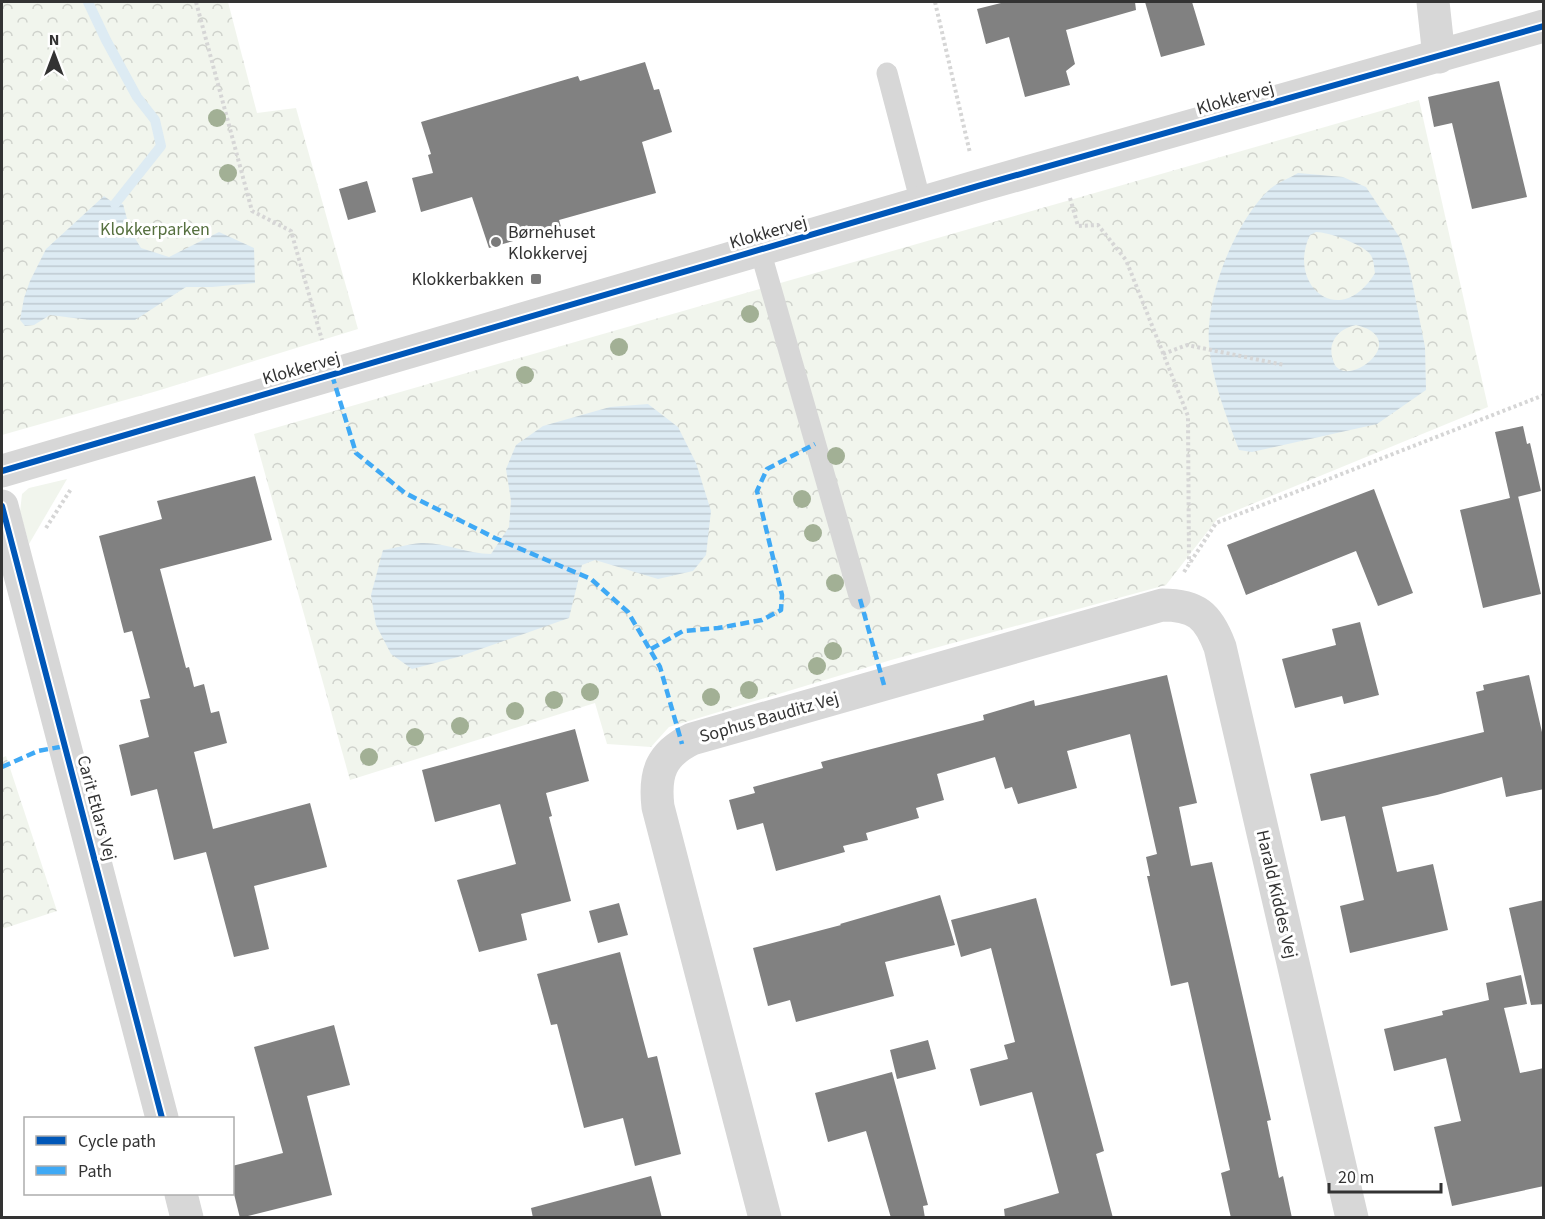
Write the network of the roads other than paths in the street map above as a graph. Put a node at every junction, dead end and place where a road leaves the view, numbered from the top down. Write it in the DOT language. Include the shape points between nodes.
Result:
graph roads {
  1 [pos="1433,2"];
  2 [pos="1544,26"];
  3 [pos="1439,57"];
  4 [pos="887,73"];
  5 [pos="921,203"];
  6 [pos="760,250"];
  7 [pos="2,471"];
  8 [pos="2,506"];
  9 [pos="860,599"];
  10 [pos="1162,605"];
  11 [pos="161,1117"];
  12 [pos="181,1195"];
  13 [pos="187,1218"];
  14 [pos="765,1218"];
  15 [pos="1352,1218"];
  1 -- 3 [label="street"];
  2 -- 3 [label="street, Klokkervej"];
  3 -- 5 [label="street, Klokkervej"];
  4 -- 5 [label="lane"];
  5 -- 6 [label="street, Klokkervej"];
  6 -- 7 [label="street, Klokkervej"];
  6 -- 9 [label="lane"];
  8 -- 11 [label="street, Carit Etlars Vej"];
  10 -- 14 [label="street, Sophus Bauditz Vej" via="693,739 669,755 659,770 658,807"];
  10 -- 15 [label="street, Harald Kiddes Vej" via="1181,605 1198,613 1213,628 1220,647"];
  12 -- 13 [label="street"];
}
